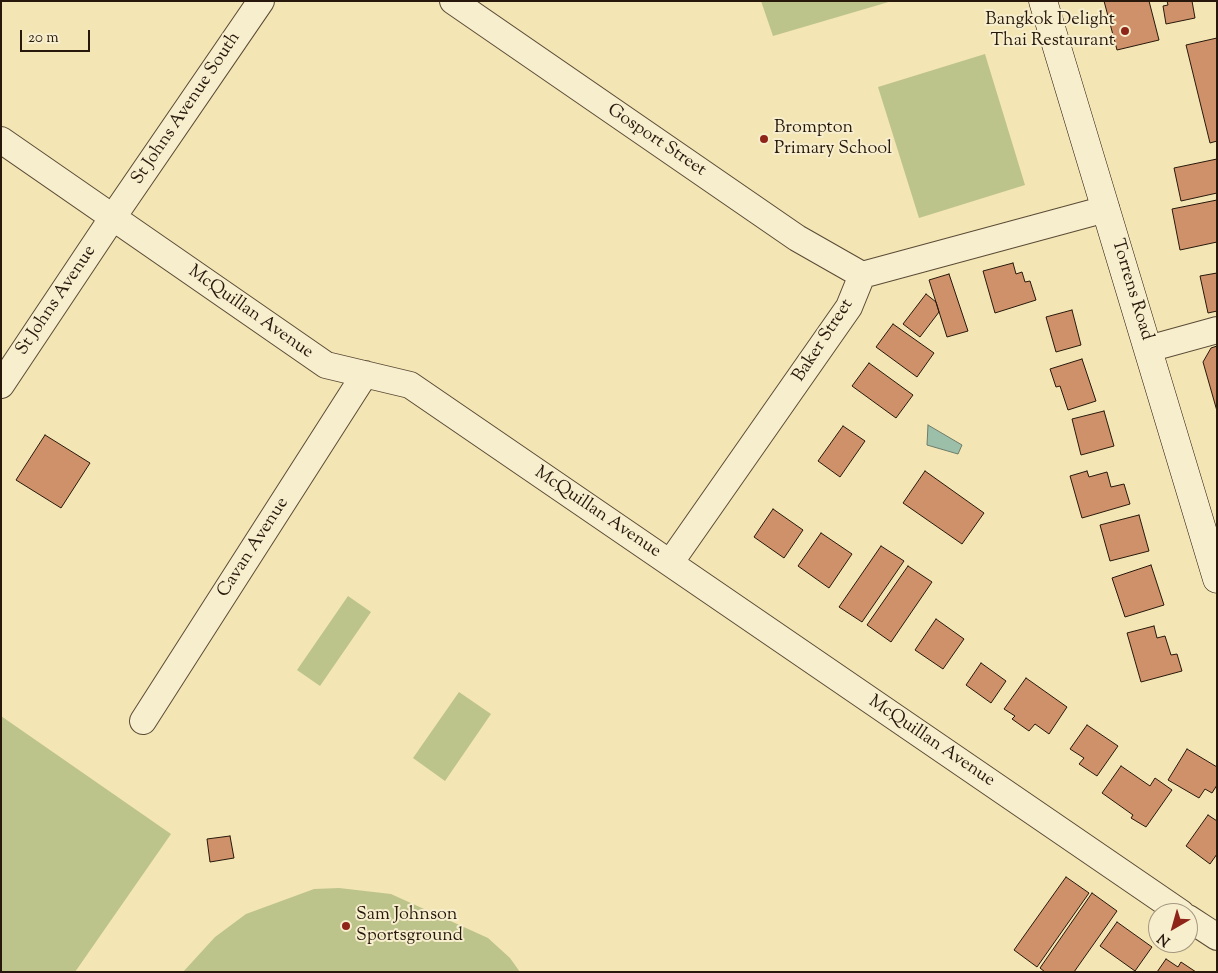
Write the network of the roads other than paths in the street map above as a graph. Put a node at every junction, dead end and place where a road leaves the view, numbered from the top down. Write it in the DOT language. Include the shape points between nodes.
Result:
graph roads {
  1 [pos="261,1"];
  2 [pos="452,1"];
  3 [pos="1043,1"];
  4 [pos="1,140"];
  5 [pos="1106,209"];
  6 [pos="113,217"];
  7 [pos="862,274"];
  8 [pos="1217,330"];
  9 [pos="1148,348"];
  10 [pos="365,374"];
  11 [pos="1,385"];
  12 [pos="670,563"];
  13 [pos="1217,579"];
  14 [pos="143,721"];
  15 [pos="1166,903"];
  16 [pos="1198,925"];
  17 [pos="1217,937"];
  1 -- 6 [label="street, St Johns Avenue South"];
  2 -- 7 [label="street, Gosport Street" via="797,238"];
  3 -- 5 [label="main road, Torrens Road"];
  4 -- 6 [label="street, McQuillan Avenue"];
  5 -- 7 [label="street"];
  5 -- 9 [label="main road, Torrens Road"];
  6 -- 10 [label="street, McQuillan Avenue" via="326,365"];
  6 -- 11 [label="street, St Johns Avenue"];
  7 -- 12 [label="street, Baker Street" via="849,308"];
  8 -- 9 [label="street"];
  9 -- 13 [label="main road, Torrens Road"];
  10 -- 12 [label="street, McQuillan Avenue" via="410,385"];
  10 -- 14 [label="street, Cavan Avenue"];
  12 -- 15 [label="street, McQuillan Avenue"];
  16 -- 17 [label="street"];
}
